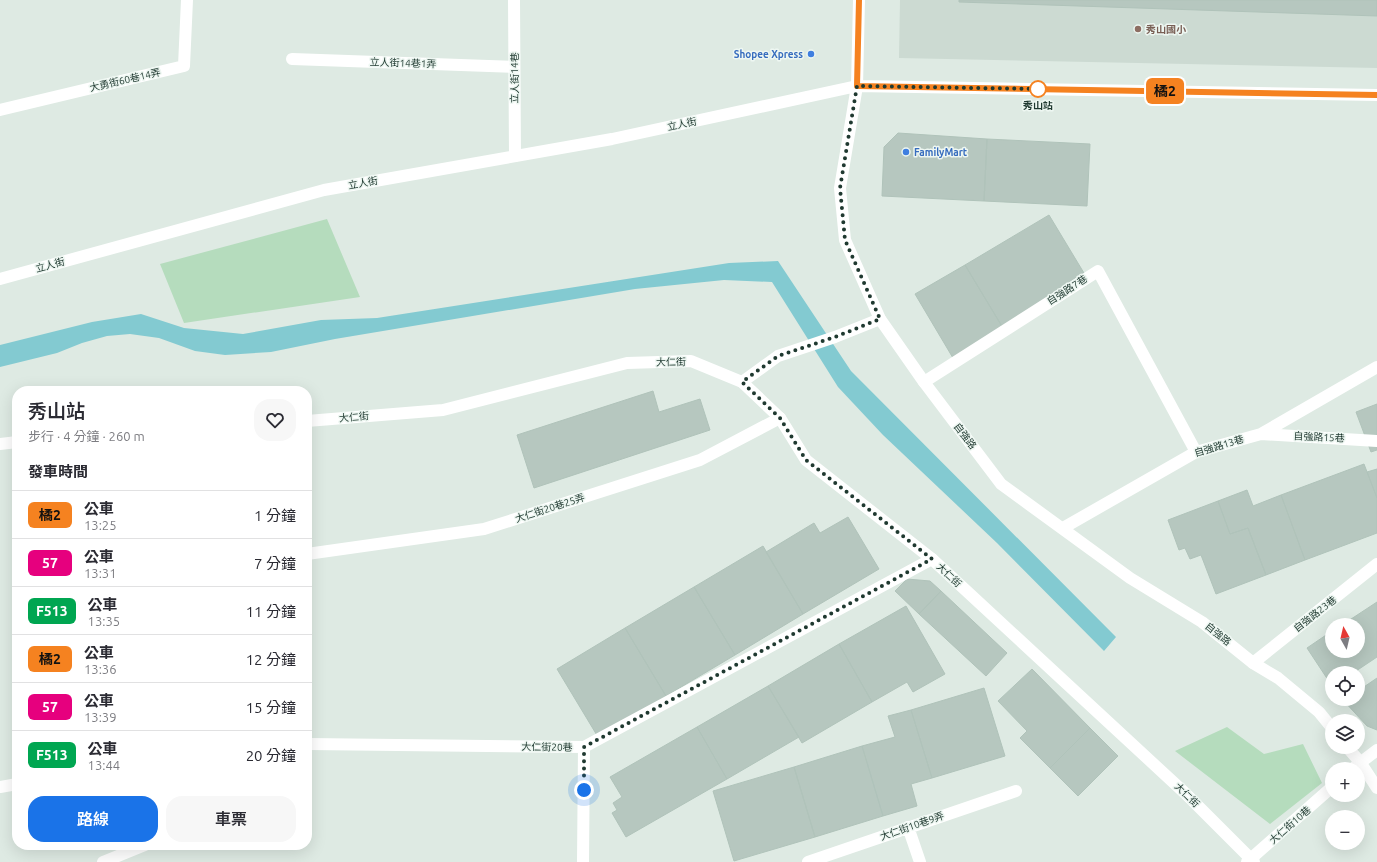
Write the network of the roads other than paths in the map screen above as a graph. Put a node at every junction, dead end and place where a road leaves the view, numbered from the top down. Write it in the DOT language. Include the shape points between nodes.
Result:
graph roads {
  1 [pos="187,0"];
  2 [pos="514,0"];
  3 [pos="859,0"];
  4 [pos="292,59"];
  5 [pos="514,67"];
  6 [pos="857,86"];
  7 [pos="1377,95"];
  8 [pos="0,110"];
  9 [pos="515,156"];
  10 [pos="0,278"];
  11 [pos="880,319"];
  12 [pos="1377,367"];
  13 [pos="742,382"];
  14 [pos="924,382"];
  15 [pos="780,418"];
  16 [pos="312,421"];
  17 [pos="1261,434"];
  18 [pos="1377,441"];
  19 [pos="12,443"];
  20 [pos="0,444"];
  21 [pos="1196,452"];
  22 [pos="1063,528"];
  23 [pos="312,553"];
  24 [pos="932,559"];
  25 [pos="1377,564"];
  26 [pos="1253,663"];
  27 [pos="1325,719"];
  28 [pos="312,744"];
  29 [pos="584,747"];
  30 [pos="1377,750"];
  31 [pos="1361,762"];
  32 [pos="1365,775"];
  33 [pos="12,785"];
  34 [pos="0,787"];
  35 [pos="1377,788"];
  36 [pos="1016,791"];
  37 [pos="1325,793"];
  38 [pos="908,827"];
  39 [pos="132,850"];
  40 [pos="1251,861"];
  41 [pos="103,862"];
  42 [pos="582,862"];
  43 [pos="808,862"];
  44 [pos="920,862"];
  1 -- 8 [label="street, 大勇街60巷14弄" via="184,66"];
  2 -- 5 [label="street, 立人街14巷"];
  3 -- 6 [label="street, 自強路"];
  4 -- 5 [label="street, 立人街14巷1弄"];
  5 -- 9 [label="street, 立人街14巷"];
  6 -- 7 [label="street, 立人街"];
  6 -- 9 [label="street, 立人街" via="612,139"];
  6 -- 11 [label="street, 自強路" via="840,188 845,240"];
  9 -- 10 [label="street, 立人街" via="324,190"];
  11 -- 13 [label="street" via="778,356"];
  11 -- 14 [label="street, 自強路"];
  12 -- 17 [label="street, 自強路13巷"];
  13 -- 15 [label="street, 大仁街"];
  13 -- 16 [label="street, 大仁街" via="691,361 627,363 443,410"];
  14 -- 21 [label="street, 自強路7巷" via="1098,271"];
  14 -- 22 [label="street, 自強路" via="1001,484"];
  15 -- 23 [label="street, 大仁街20巷25弄" via="700,460 484,529"];
  15 -- 24 [label="street, 大仁街" via="806,460"];
  17 -- 18 [label="street, 自強路15巷"];
  17 -- 21 [label="street, 自強路13巷"];
  19 -- 20 [label="street"];
  21 -- 22 [label="street, 自強路13巷"];
  22 -- 26 [label="street, 自強路" via="1130,578 1202,622"];
  24 -- 29 [label="street, 大仁街20巷"];
  24 -- 40 [label="street, 大仁街" via="1186,794"];
  25 -- 26 [label="street, 自強路23巷"];
  26 -- 27 [label="street, 自強路" via="1278,678"];
  28 -- 29 [label="street, 大仁街20巷"];
  29 -- 42 [label="street"];
  30 -- 31 [label="street"];
  32 -- 35 [label="street"];
  33 -- 34 [label="street"];
  36 -- 38 [label="street, 大仁街10巷9弄"];
  37 -- 40 [label="street, 大仁街10巷"];
  38 -- 43 [label="street, 大仁街10巷9弄"];
  38 -- 44 [label="street"];
  39 -- 41 [label="street"];
}
